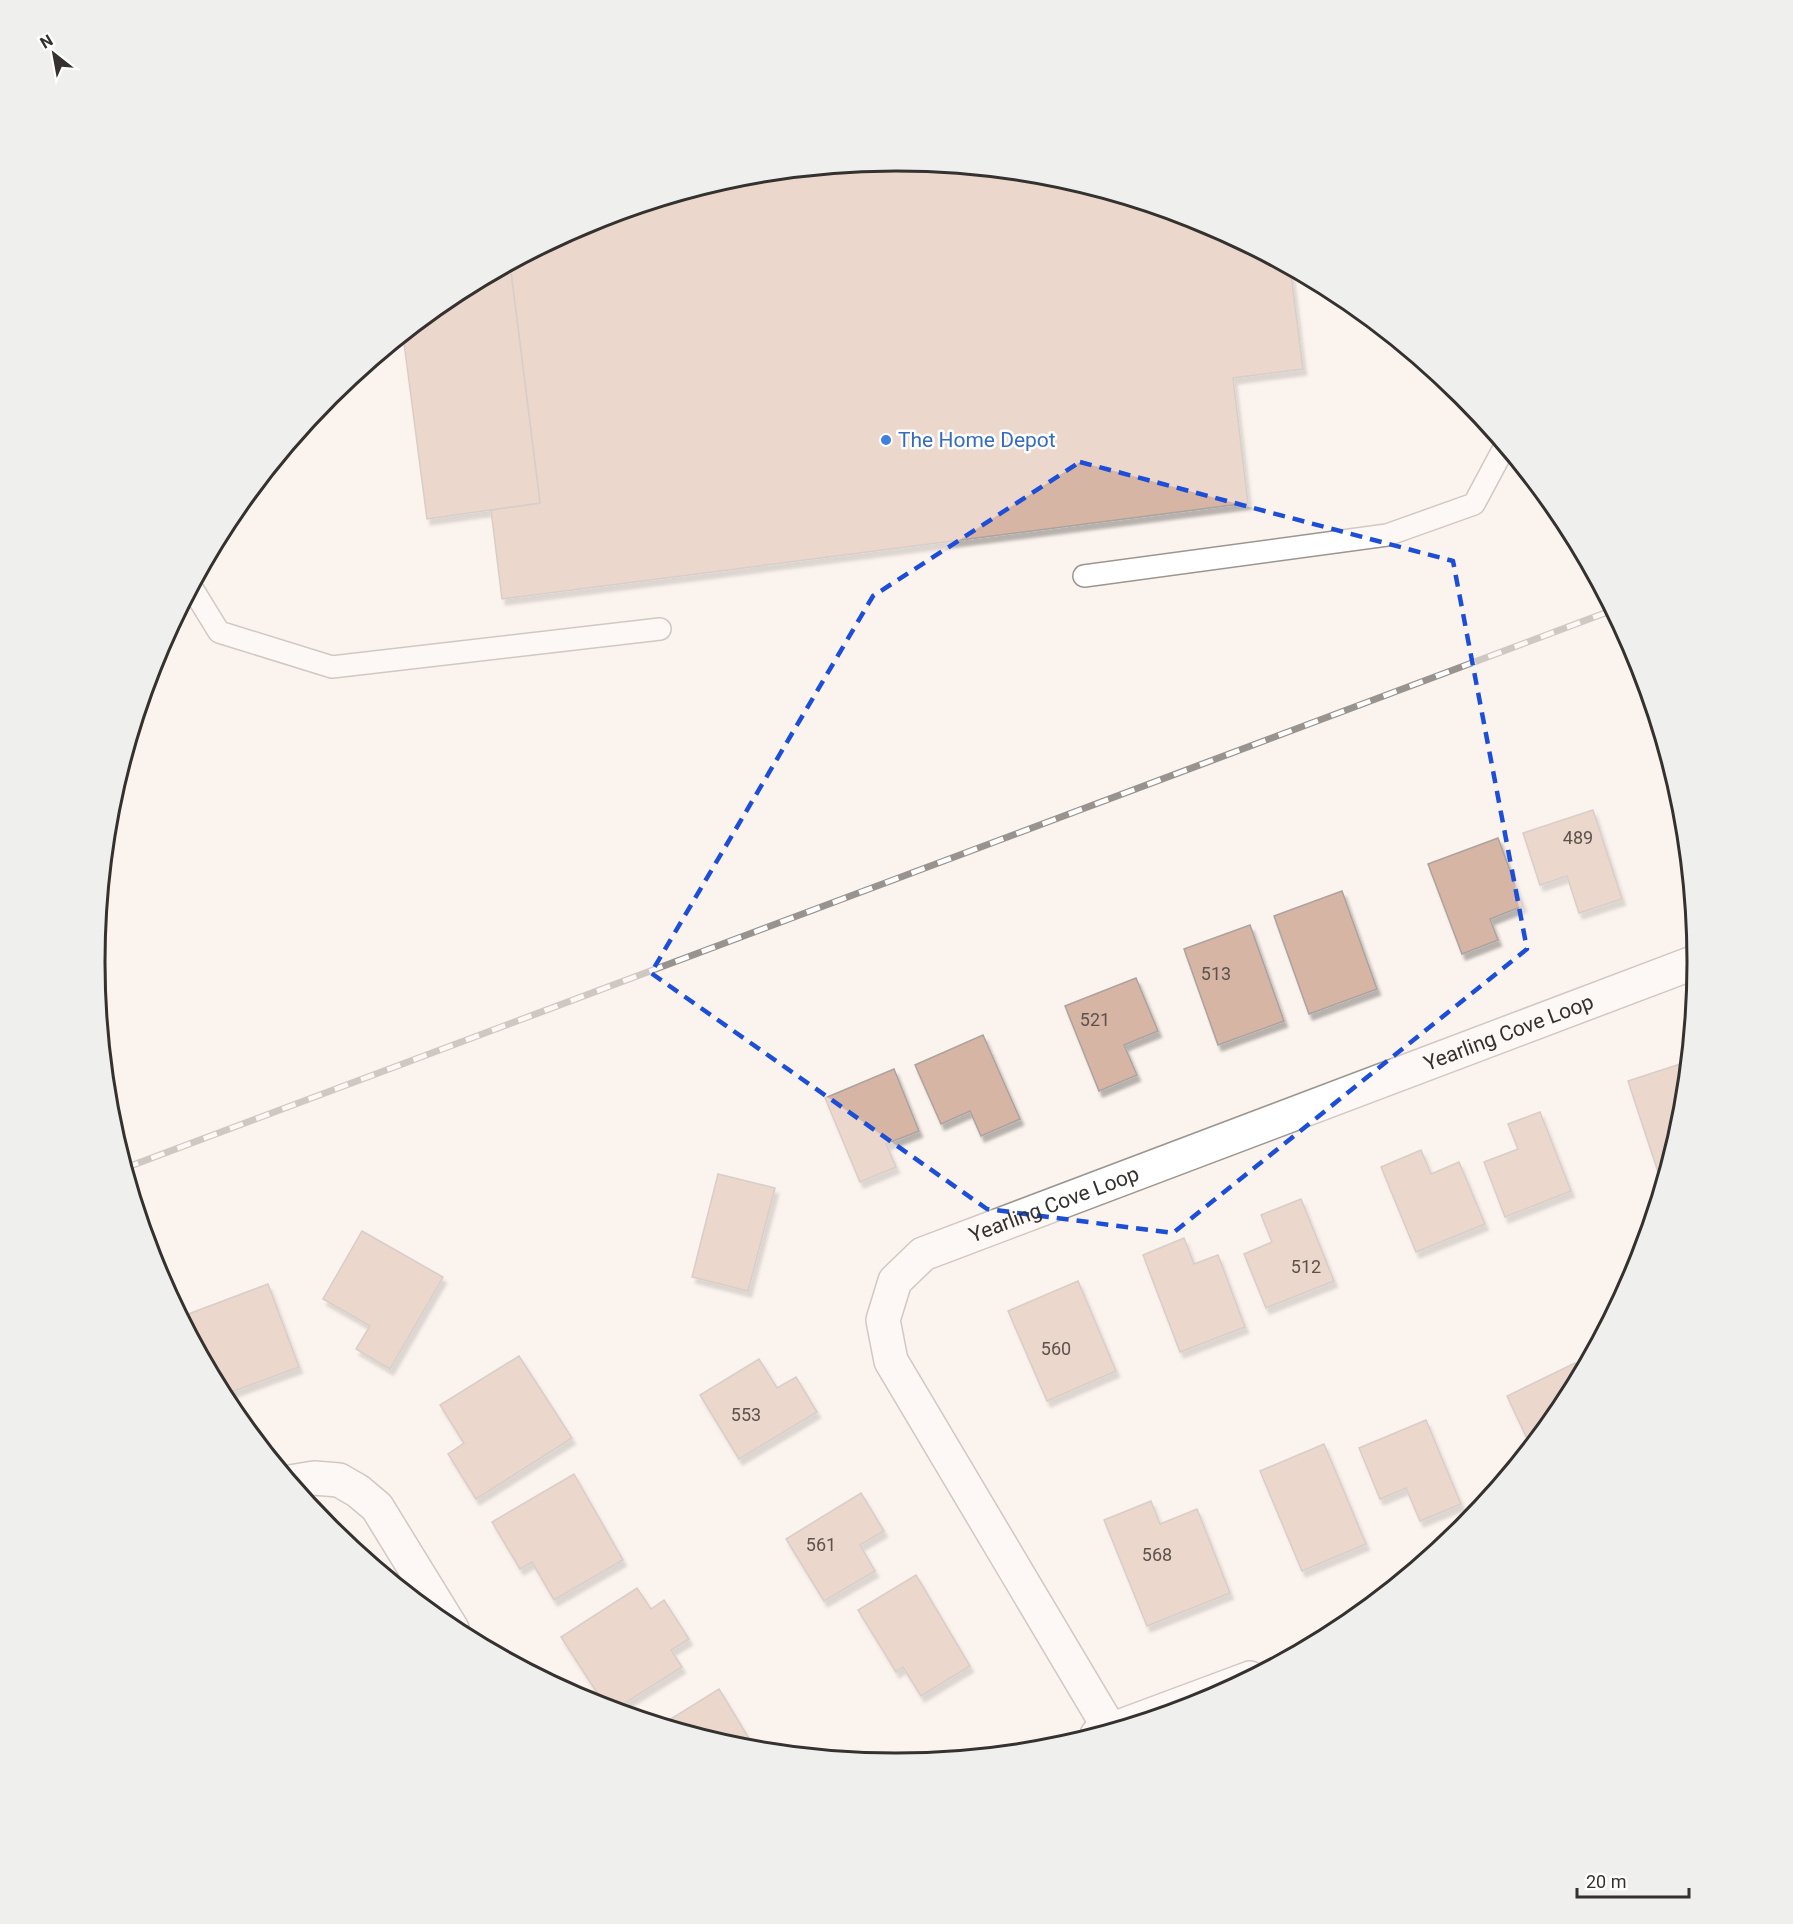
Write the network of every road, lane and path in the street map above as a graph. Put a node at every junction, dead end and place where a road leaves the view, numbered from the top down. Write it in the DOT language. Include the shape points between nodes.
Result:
graph roads {
  1 [pos="1502,452"];
  2 [pos="1084,576"];
  3 [pos="196,595"];
  4 [pos="660,629"];
  5 [pos="1688,965"];
  6 [pos="298,1481"];
  7 [pos="438,1607"];
  8 [pos="1103,1726"];
  1 -- 2 [label="lane" via="1474,504 1387,534"];
  3 -- 4 [label="lane" via="219,632 332,668"];
  5 -- 8 [label="street, Yearling Cove Loop" via="923,1254 895,1281 884,1320 891,1361"];
  6 -- 7 [label="street" via="339,1480 377,1507"];
}
